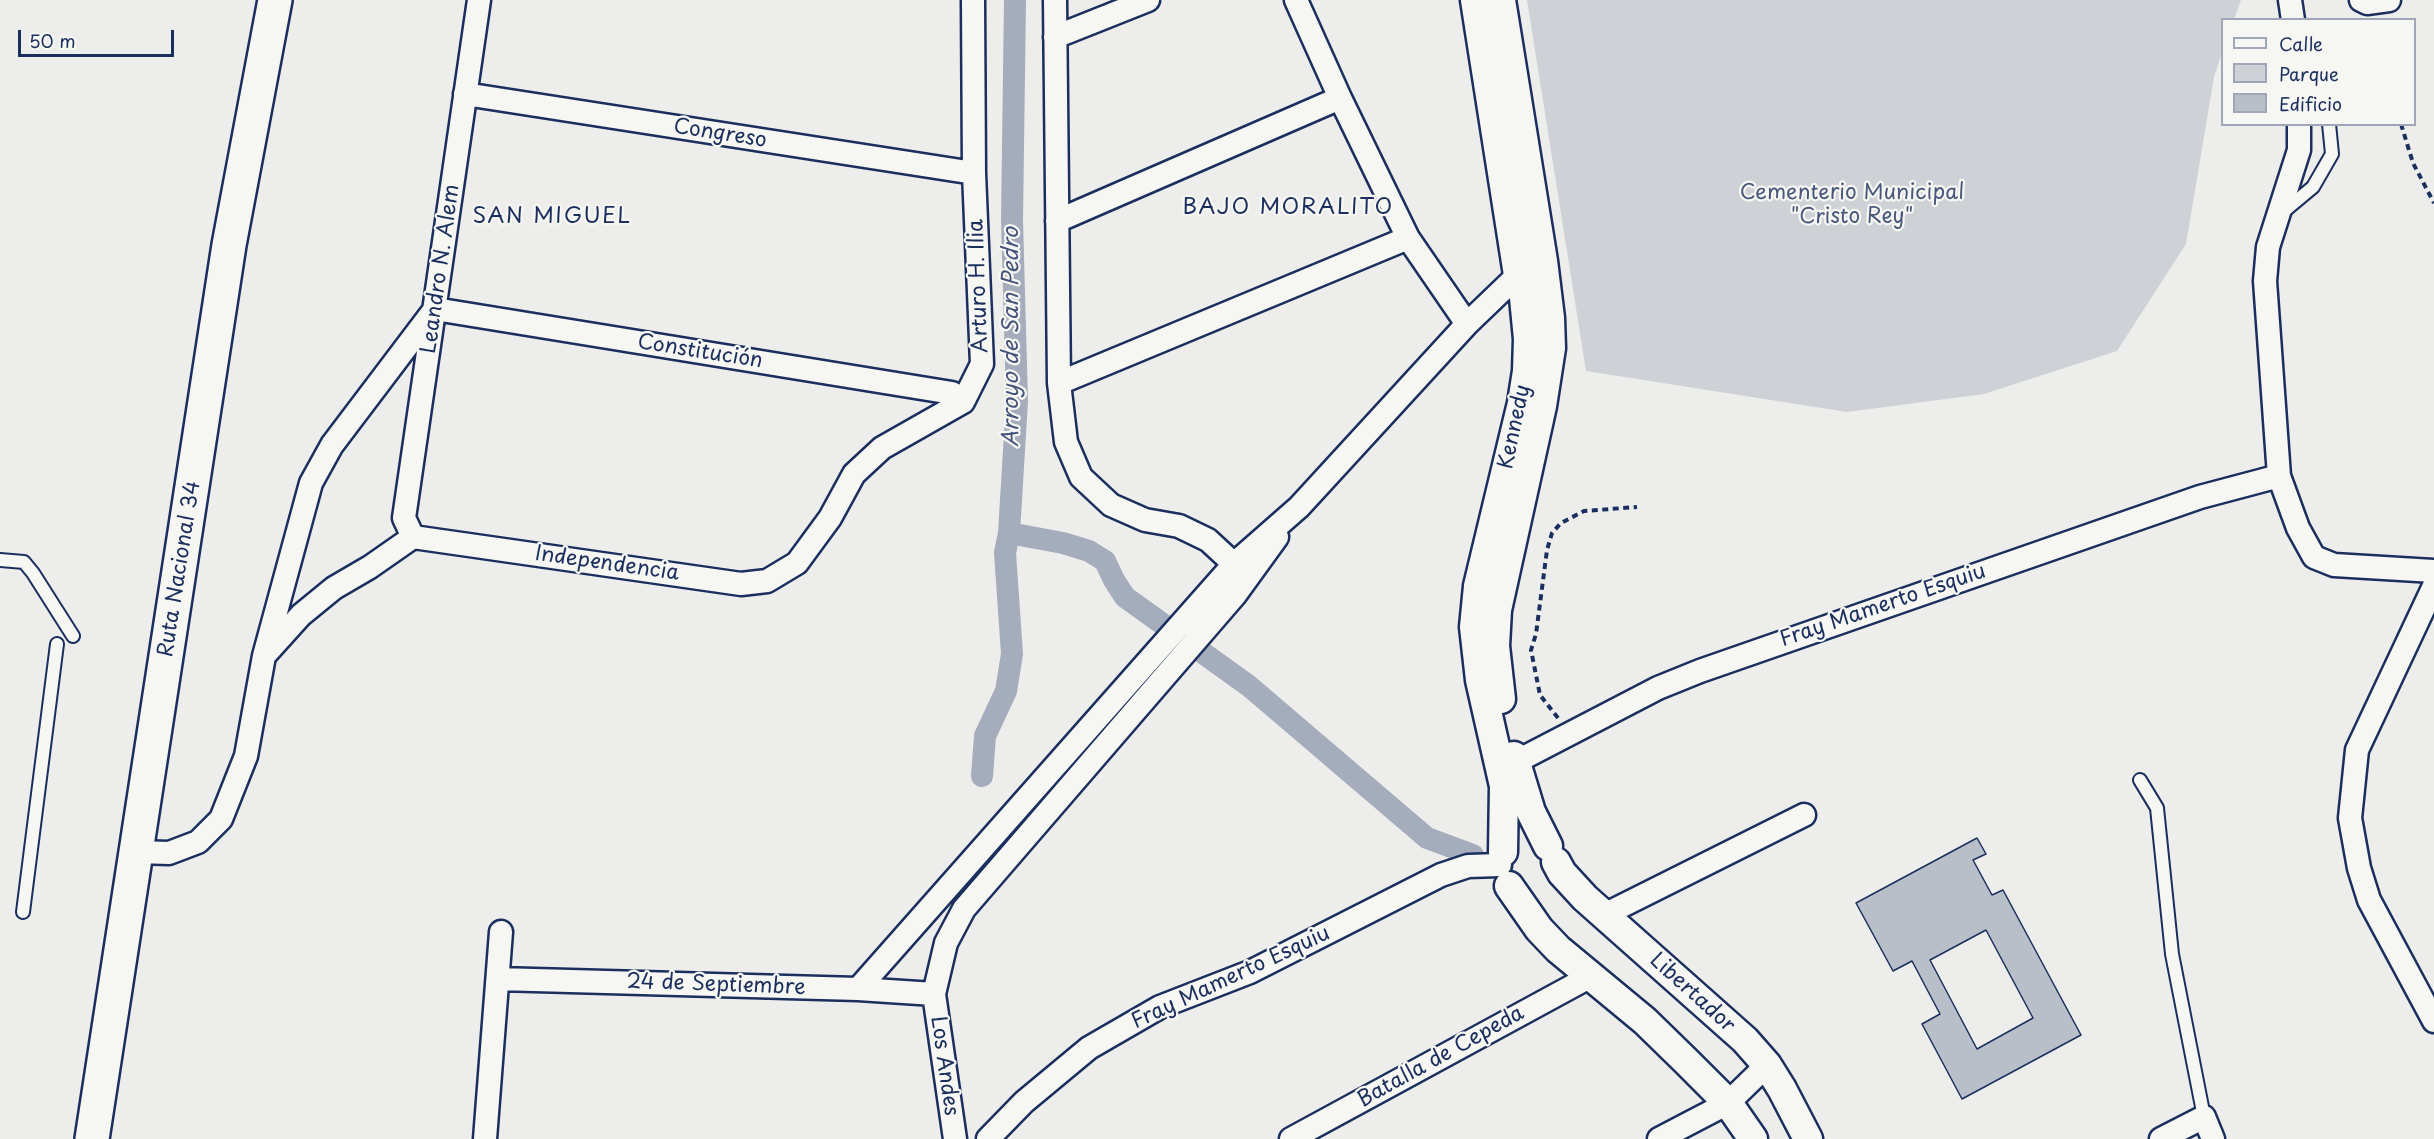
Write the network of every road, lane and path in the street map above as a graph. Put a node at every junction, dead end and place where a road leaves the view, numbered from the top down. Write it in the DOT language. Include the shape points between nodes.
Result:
graph roads {
  1 [pos="275,0"];
  2 [pos="478,0"];
  3 [pos="973,0"];
  4 [pos="1055,0"];
  5 [pos="1148,0"];
  6 [pos="1296,0"];
  7 [pos="1475,0"];
  8 [pos="1501,0"];
  9 [pos="2290,0"];
  10 [pos="2361,0"];
  11 [pos="2388,0"];
  12 [pos="2293,18"];
  13 [pos="1055,37"];
  14 [pos="465,94"];
  15 [pos="1340,98"];
  16 [pos="2299,126"];
  17 [pos="2329,126"];
  18 [pos="2402,126"];
  19 [pos="974,173"];
  20 [pos="2434,202"];
  21 [pos="2280,214"];
  22 [pos="1057,221"];
  23 [pos="1408,238"];
  24 [pos="1543,261"];
  25 [pos="1518,275"];
  26 [pos="435,309"];
  27 [pos="1467,324"];
  28 [pos="1059,383"];
  29 [pos="963,402"];
  30 [pos="2279,476"];
  31 [pos="1299,507"];
  32 [pos="1637,507"];
  33 [pos="413,537"];
  34 [pos="0,560"];
  35 [pos="1234,564"];
  36 [pos="2434,571"];
  37 [pos="2434,586"];
  38 [pos="1227,588"];
  39 [pos="73,636"];
  40 [pos="57,644"];
  41 [pos="264,657"];
  42 [pos="1569,733"];
  43 [pos="1508,766"];
  44 [pos="2140,780"];
  45 [pos="1804,815"];
  46 [pos="136,852"];
  47 [pos="1552,854"];
  48 [pos="1504,868"];
  49 [pos="23,912"];
  50 [pos="1604,915"];
  51 [pos="501,932"];
  52 [pos="1591,976"];
  53 [pos="498,979"];
  54 [pos="858,990"];
  55 [pos="934,994"];
  56 [pos="2434,1021"];
  57 [pos="1767,1065"];
  58 [pos="1728,1103"];
  59 [pos="2204,1116"];
  60 [pos="92,1139"];
  61 [pos="485,1139"];
  62 [pos="955,1139"];
  63 [pos="988,1139"];
  64 [pos="1291,1139"];
  65 [pos="1659,1139"];
  66 [pos="1753,1139"];
  67 [pos="1808,1139"];
  68 [pos="2161,1139"];
  69 [pos="2213,1139"];
  1 -- 46 [label="highway, Ruta Nacional 34" via="229,245"];
  2 -- 14 [label="street, Leandro N. Alem"];
  3 -- 19 [label="street, Arturo H. Ilia"];
  4 -- 13 [label="street"];
  5 -- 13 [label="street"];
  6 -- 15 [label="street"];
  7 -- 25 [label="street, Kennedy"];
  8 -- 24 [label="street, Kennedy"];
  9 -- 12 [label="street"];
  10 -- 11 [label="street"];
  13 -- 22 [label="street"];
  14 -- 19 [label="street, Congreso"];
  14 -- 26 [label="street, Leandro N. Alem"];
  15 -- 22 [label="street"];
  15 -- 23 [label="street"];
  16 -- 21 [label="street" via="2298,150"];
  17 -- 21 [label="lane" via="2332,154 2313,188"];
  18 -- 20 [label="path" via="2413,163"];
  19 -- 29 [label="street, Arturo H. Ilia" via="982,364"];
  21 -- 30 [label="street" via="2268,247 2265,281"];
  22 -- 28 [label="street"];
  23 -- 27 [label="street"];
  23 -- 28 [label="street"];
  24 -- 25 [label="street"];
  24 -- 43 [label="street, Kennedy" via="1550,318 1548,370 1496,619 1495,646"];
  25 -- 27 [label="street"];
  25 -- 43 [label="street, Kennedy" via="1528,339 1527,371 1478,586 1474,627 1479,681"];
  26 -- 29 [label="street, Constitución" via="952,393"];
  26 -- 33 [label="street, Leandro N. Alem" via="405,518"];
  26 -- 41 [label="street" via="332,445 311,483"];
  27 -- 31 [label="street"];
  28 -- 35 [label="street" via="1066,442 1081,477 1111,505 1145,520 1179,526 1208,540"];
  29 -- 33 [label="street, Independencia" via="882,448 854,474 830,518 797,563 768,580 741,584"];
  30 -- 36 [label="street" via="2298,528 2314,556 2334,565"];
  30 -- 42 [label="street, Fray Mamerto Esquiu" via="2200,497 1700,671"];
  31 -- 35 [label="street"];
  31 -- 38 [label="street"];
  32 -- 42 [label="path" via="1584,512 1561,523 1552,533 1531,650 1540,695"];
  33 -- 41 [label="street" via="334,588 301,615"];
  34 -- 39 [label="lane" via="24,562"];
  35 -- 38 [label="street"];
  37 -- 56 [label="street" via="2357,750 2350,818 2369,900"];
  38 -- 54 [label="street" via="1169,638"];
  38 -- 55 [label="street" via="1186,653 964,909 946,943"];
  40 -- 49 [label="lane"];
  41 -- 46 [label="street" via="246,756 221,819 198,842 169,853"];
  42 -- 43 [label="street, Fray Mamerto Esquiu"];
  43 -- 47 [label="street, Kennedy"];
  43 -- 48 [label="street, Kennedy"];
  44 -- 59 [label="lane" via="2157,808 2172,954"];
  45 -- 50 [label="street"];
  46 -- 60 [label="highway, Ruta Nacional 34"];
  47 -- 48 [label="street" via="1540,840 1522,838 1513,841"];
  47 -- 48 [label="street" via="1552,880 1538,891 1520,892"];
  47 -- 50 [label="street, Libertador" via="1562,873"];
  48 -- 52 [label="street" via="1539,929"];
  48 -- 63 [label="street, Fray Mamerto Esquiu" via="1468,866 1442,875 1250,972 1160,1007 1089,1048 1024,1102"];
  50 -- 57 [label="street, Libertador" via="1719,1016"];
  51 -- 53 [label="street"];
  52 -- 58 [label="street" via="1645,1021"];
  52 -- 64 [label="street, Batalla de Cepeda"];
  53 -- 54 [label="street, 24 de Septiembre"];
  53 -- 61 [label="street"];
  54 -- 55 [label="street, 24 de Septiembre"];
  55 -- 62 [label="street, Los Andes"];
  57 -- 58 [label="street"];
  57 -- 67 [label="street, Libertador"];
  58 -- 65 [label="street"];
  58 -- 66 [label="street"];
  59 -- 68 [label="street"];
  59 -- 69 [label="street"];
}
